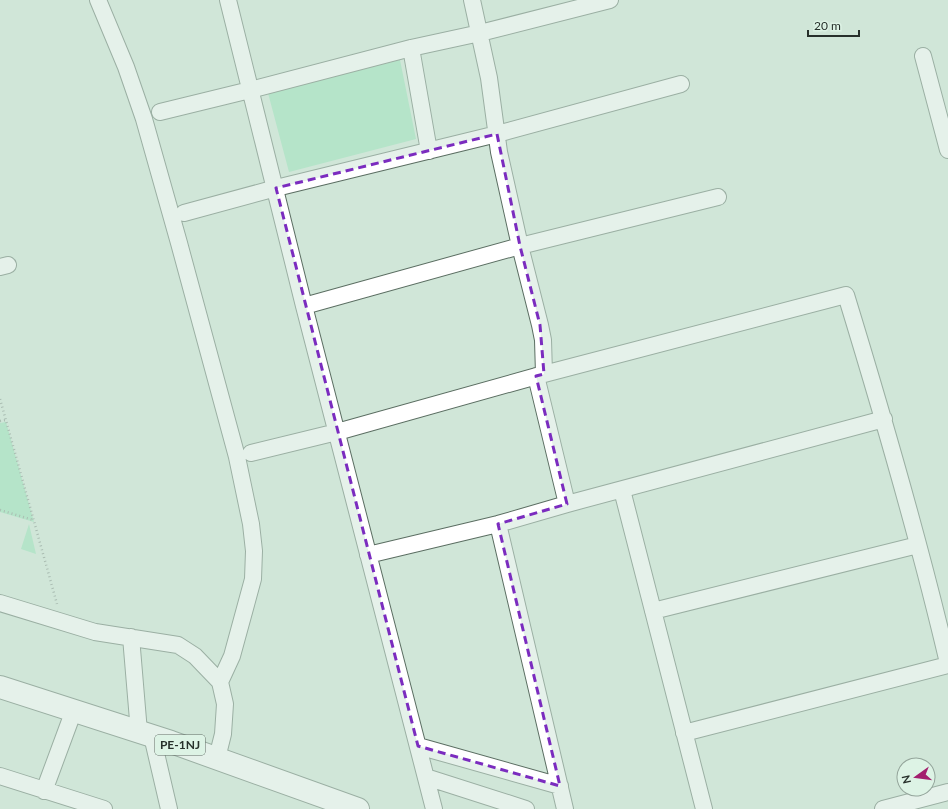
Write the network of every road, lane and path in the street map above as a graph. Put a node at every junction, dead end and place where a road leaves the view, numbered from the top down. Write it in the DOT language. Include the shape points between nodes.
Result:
graph roads {
  1 [pos="98,0"];
  2 [pos="228,0"];
  3 [pos="472,0"];
  4 [pos="610,0"];
  5 [pos="480,33"];
  6 [pos="411,48"];
  7 [pos="922,56"];
  8 [pos="681,84"];
  9 [pos="250,90"];
  10 [pos="160,112"];
  11 [pos="497,134"];
  12 [pos="948,150"];
  13 [pos="429,151"];
  14 [pos="276,188"];
  15 [pos="718,197"];
  16 [pos="184,212"];
  17 [pos="520,246"];
  18 [pos="304,306"];
  19 [pos="540,375"];
  20 [pos="0,398"];
  21 [pos="884,419"];
  22 [pos="6,420"];
  23 [pos="0,421"];
  24 [pos="337,432"];
  25 [pos="251,453"];
  26 [pos="622,490"];
  27 [pos="567,504"];
  28 [pos="0,510"];
  29 [pos="34,520"];
  30 [pos="498,524"];
  31 [pos="918,545"];
  32 [pos="368,555"];
  33 [pos="0,603"];
  34 [pos="653,611"];
  35 [pos="62,622"];
  36 [pos="131,637"];
  37 [pos="946,644"];
  38 [pos="948,664"];
  39 [pos="220,682"];
  40 [pos="0,687"];
  41 [pos="74,710"];
  42 [pos="684,733"];
  43 [pos="146,734"];
  44 [pos="418,746"];
  45 [pos="217,758"];
  46 [pos="0,776"];
  47 [pos="426,777"];
  48 [pos="560,786"];
  49 [pos="44,791"];
  50 [pos="948,792"];
  51 [pos="324,803"];
  52 [pos="104,809"];
  53 [pos="169,809"];
  54 [pos="358,809"];
  55 [pos="434,809"];
  56 [pos="526,809"];
  57 [pos="565,809"];
  58 [pos="704,809"];
  59 [pos="883,809"];
  1 -- 39 [label="street" via="144,119 238,457 248,505 254,551 253,580 232,656"];
  2 -- 9 [label="street"];
  3 -- 5 [label="street"];
  4 -- 5 [label="street"];
  5 -- 6 [label="street"];
  5 -- 11 [label="street" via="490,78"];
  6 -- 9 [label="street"];
  6 -- 13 [label="street"];
  7 -- 12 [label="street"];
  8 -- 11 [label="street"];
  9 -- 10 [label="street"];
  9 -- 14 [label="street"];
  11 -- 13 [label="street"];
  11 -- 17 [label="street"];
  13 -- 14 [label="street"];
  14 -- 16 [label="street"];
  14 -- 18 [label="street"];
  15 -- 17 [label="street"];
  17 -- 18 [label="street"];
  17 -- 19 [label="street" via="543,340"];
  18 -- 24 [label="street"];
  19 -- 21 [label="street" via="846,294"];
  19 -- 24 [label="street"];
  19 -- 27 [label="street"];
  20 -- 22 [label="path"];
  21 -- 26 [label="street"];
  21 -- 31 [label="street"];
  22 -- 23 [label="path"];
  22 -- 29 [label="path"];
  24 -- 25 [label="street"];
  24 -- 32 [label="street"];
  26 -- 27 [label="street"];
  26 -- 34 [label="street"];
  27 -- 30 [label="street"];
  28 -- 29 [label="path"];
  29 -- 35 [label="path"];
  30 -- 32 [label="street"];
  30 -- 48 [label="street"];
  31 -- 34 [label="street"];
  31 -- 37 [label="street"];
  32 -- 44 [label="street"];
  33 -- 35 [label="street"];
  34 -- 42 [label="street"];
  35 -- 36 [label="street" via="95,632"];
  36 -- 39 [label="street" via="178,644 195,656"];
  36 -- 43 [label="street"];
  37 -- 38 [label="street"];
  38 -- 42 [label="street"];
  39 -- 45 [label="street" via="225,704 223,734"];
  40 -- 41 [label="highway, PE-1NJ"];
  41 -- 43 [label="highway, PE-1NJ"];
  41 -- 49 [label="street"];
  42 -- 58 [label="street"];
  43 -- 45 [label="highway, PE-1NJ"];
  43 -- 53 [label="street"];
  44 -- 47 [label="street"];
  44 -- 48 [label="street"];
  45 -- 51 [label="highway, PE-1NJ"];
  46 -- 49 [label="street"];
  47 -- 55 [label="street"];
  47 -- 56 [label="street"];
  48 -- 57 [label="street"];
  49 -- 52 [label="street"];
  50 -- 59 [label="street"];
  51 -- 54 [label="highway, PE-1NJ"];
}
